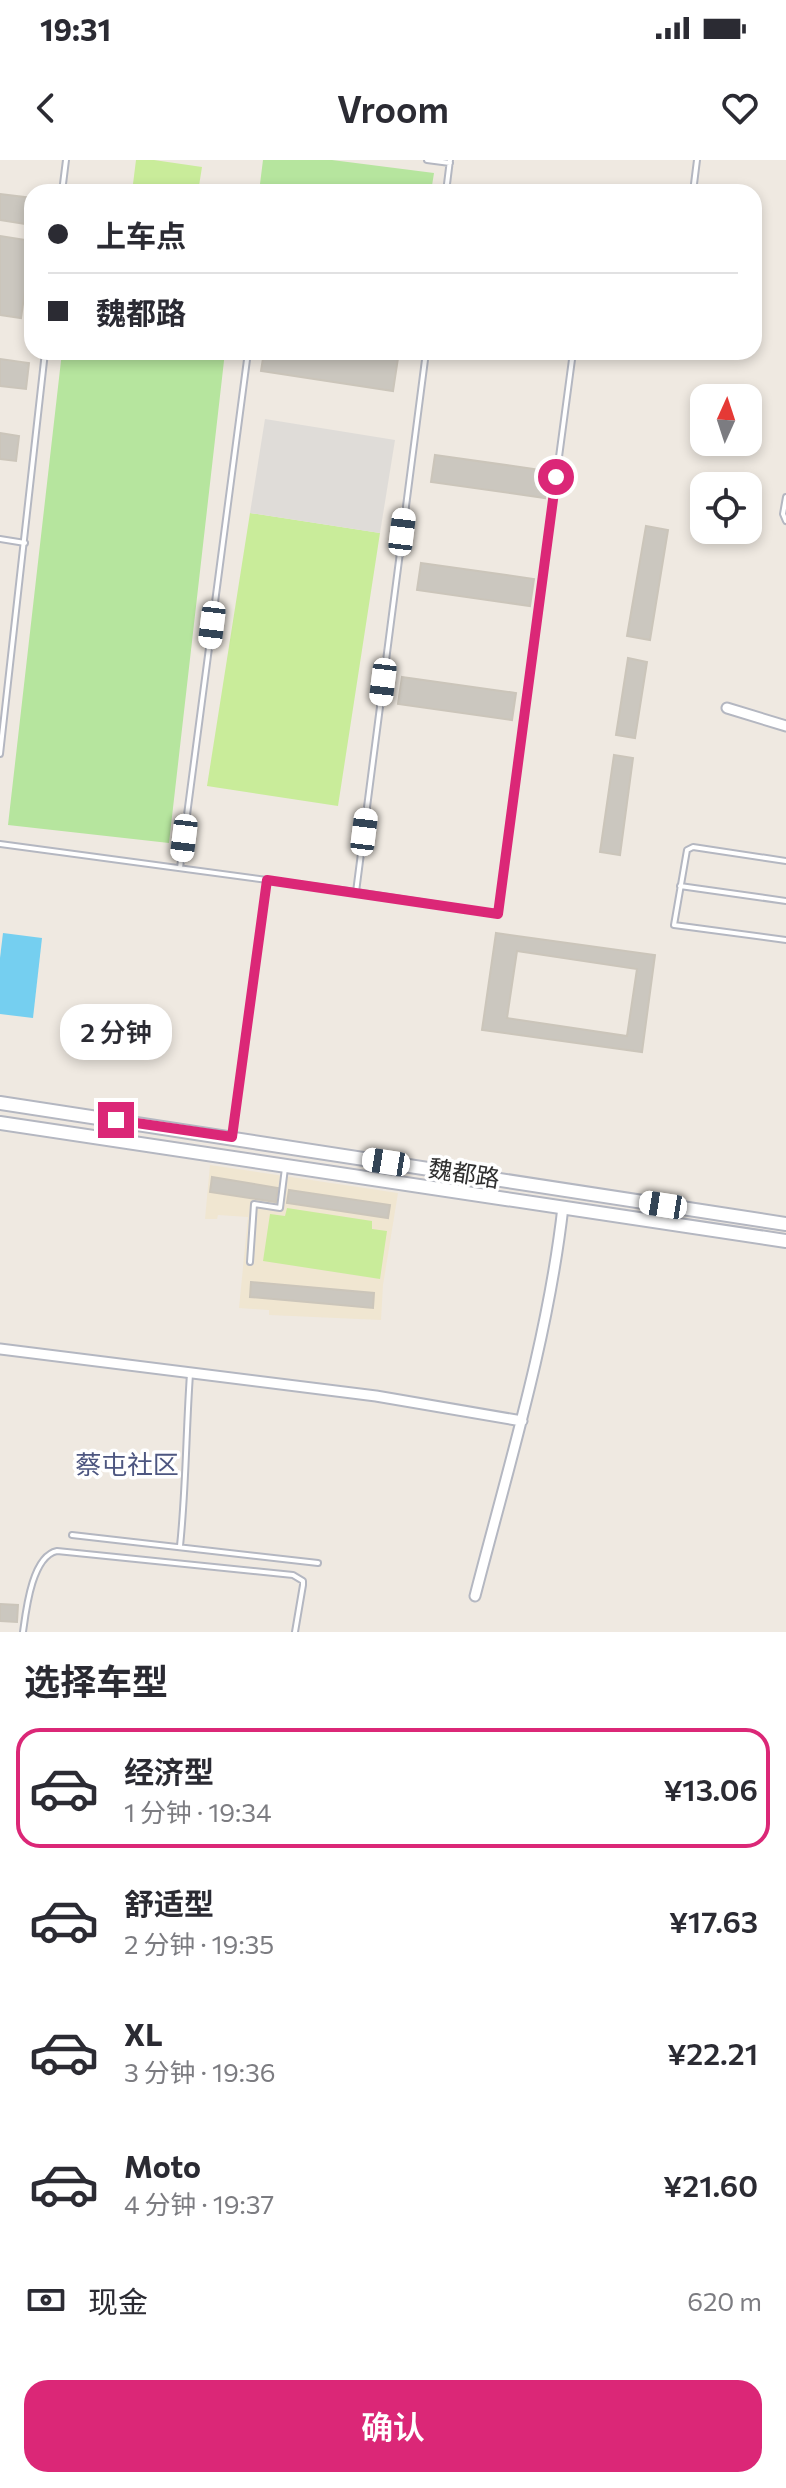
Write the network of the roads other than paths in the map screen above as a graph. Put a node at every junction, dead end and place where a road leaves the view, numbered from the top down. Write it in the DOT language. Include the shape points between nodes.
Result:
graph roads {
  1 [pos="66,160"];
  2 [pos="427,160"];
  3 [pos="697,160"];
  4 [pos="450,162"];
  5 [pos="63,184"];
  6 [pos="447,184"];
  7 [pos="694,184"];
  8 [pos="44,360"];
  9 [pos="247,360"];
  10 [pos="425,360"];
  11 [pos="572,360"];
  12 [pos="786,497"];
  13 [pos="786,521"];
  14 [pos="0,539"];
  15 [pos="25,543"];
  16 [pos="727,708"];
  17 [pos="786,726"];
  18 [pos="0,754"];
  19 [pos="0,844"];
  20 [pos="786,861"];
  21 [pos="180,868"];
  22 [pos="267,880"];
  23 [pos="680,886"];
  24 [pos="356,892"];
  25 [pos="786,901"];
  26 [pos="786,940"];
  27 [pos="0,1103"];
  28 [pos="0,1123"];
  29 [pos="232,1137"];
  30 [pos="286,1165"];
  31 [pos="563,1207"];
  32 [pos="786,1224"];
  33 [pos="786,1241"];
  34 [pos="250,1262"];
  35 [pos="0,1349"];
  36 [pos="190,1374"];
  37 [pos="522,1421"];
  38 [pos="72,1535"];
  39 [pos="180,1546"];
  40 [pos="318,1563"];
  41 [pos="475,1596"];
  42 [pos="23,1632"];
  43 [pos="295,1632"];
  1 -- 5 [label="lane"];
  2 -- 4 [label="lane"];
  3 -- 7 [label="lane"];
  4 -- 6 [label="lane"];
  8 -- 15 [label="lane"];
  9 -- 21 [label="lane"];
  10 -- 24 [label="lane"];
  11 -- 24 [label="lane" via="498,914"];
  12 -- 13 [label="lane"];
  14 -- 15 [label="lane"];
  15 -- 18 [label="lane"];
  16 -- 17 [label="street"];
  19 -- 21 [label="lane"];
  20 -- 23 [label="lane" via="693,847 685,853"];
  21 -- 22 [label="lane"];
  22 -- 24 [label="lane"];
  22 -- 29 [label="lane"];
  23 -- 25 [label="lane"];
  23 -- 26 [label="lane" via="674,925"];
  27 -- 29 [label="main road, 魏都路"];
  28 -- 30 [label="main road, 魏都路"];
  29 -- 32 [label="main road, 魏都路"];
  30 -- 31 [label="main road, 魏都路"];
  30 -- 34 [label="lane" via="280,1208 254,1204"];
  31 -- 33 [label="main road, 魏都路"];
  31 -- 37 [label="street"];
  35 -- 36 [label="street"];
  36 -- 37 [label="street" via="376,1396"];
  36 -- 39 [label="lane"];
  37 -- 41 [label="street"];
  38 -- 39 [label="lane"];
  39 -- 40 [label="lane"];
  42 -- 43 [label="lane" via="38,1571 47,1555 57,1551 293,1575 303,1581"];
}
